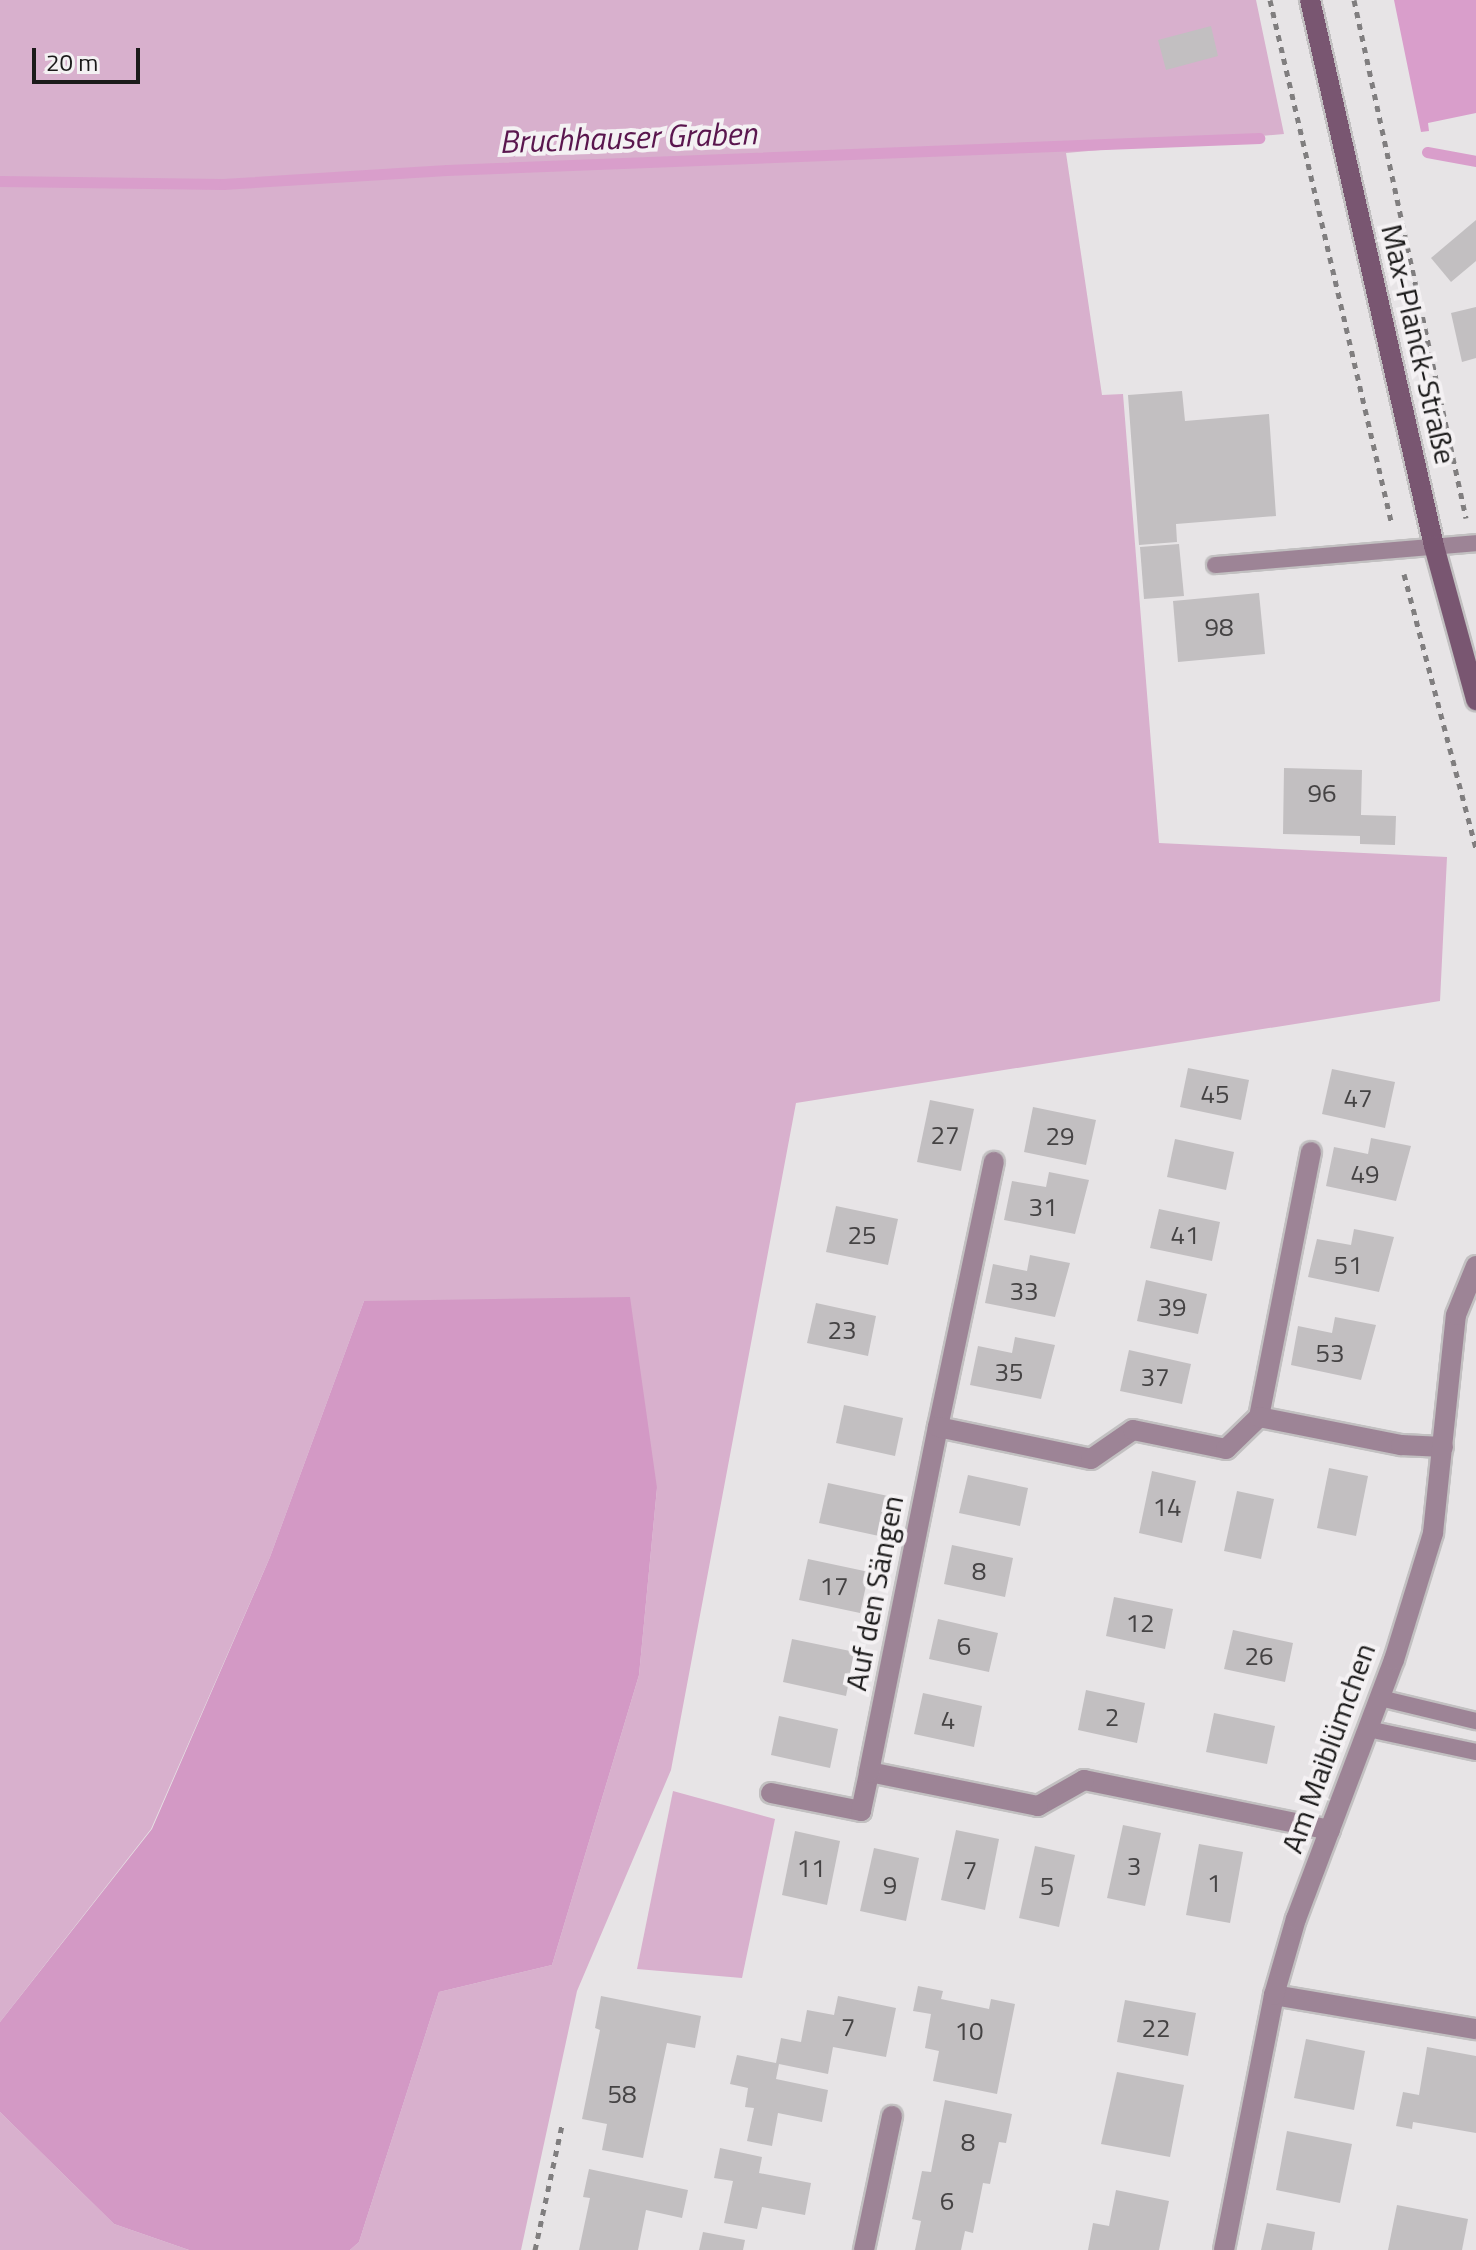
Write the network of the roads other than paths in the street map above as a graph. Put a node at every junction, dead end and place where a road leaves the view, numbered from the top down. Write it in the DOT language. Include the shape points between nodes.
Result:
graph roads {
  1 [pos="1310,0"];
  2 [pos="1474,543"];
  3 [pos="1434,546"];
  4 [pos="1215,565"];
  5 [pos="1476,700"];
  6 [pos="1311,1152"];
  7 [pos="994,1162"];
  8 [pos="1476,1266"];
  9 [pos="1259,1417"];
  10 [pos="938,1427"];
  11 [pos="1443,1447"];
  12 [pos="1380,1698"];
  13 [pos="1476,1721"];
  14 [pos="1368,1729"];
  15 [pos="1476,1752"];
  16 [pos="869,1772"];
  17 [pos="771,1793"];
  18 [pos="1330,1830"];
  19 [pos="1274,1995"];
  20 [pos="1476,2029"];
  21 [pos="892,2116"];
  22 [pos="864,2250"];
  23 [pos="1224,2250"];
  1 -- 3 [label="street, Max-Planck-Straße"];
  2 -- 3 [label="lane"];
  3 -- 4 [label="lane"];
  3 -- 5 [label="street, Max-Planck-Straße"];
  6 -- 9 [label="street"];
  7 -- 10 [label="street, Auf den Sängen"];
  8 -- 11 [label="street, Am Maiblümchen" via="1456,1315"];
  9 -- 10 [label="street" via="1226,1449 1133,1430 1091,1459"];
  9 -- 11 [label="street" via="1401,1445"];
  10 -- 16 [label="street, Auf den Sängen"];
  11 -- 12 [label="street, Am Maiblümchen" via="1433,1533"];
  12 -- 13 [label="lane"];
  12 -- 14 [label="street, Am Maiblümchen"];
  14 -- 15 [label="lane"];
  14 -- 18 [label="street, Am Maiblümchen"];
  16 -- 17 [label="street, Auf den Sängen" via="861,1811"];
  16 -- 18 [label="street" via="1038,1806 1084,1780"];
  18 -- 19 [label="street, Am Maiblümchen"];
  19 -- 20 [label="street"];
  19 -- 23 [label="street, Am Maiblümchen"];
  21 -- 22 [label="street"];
}
